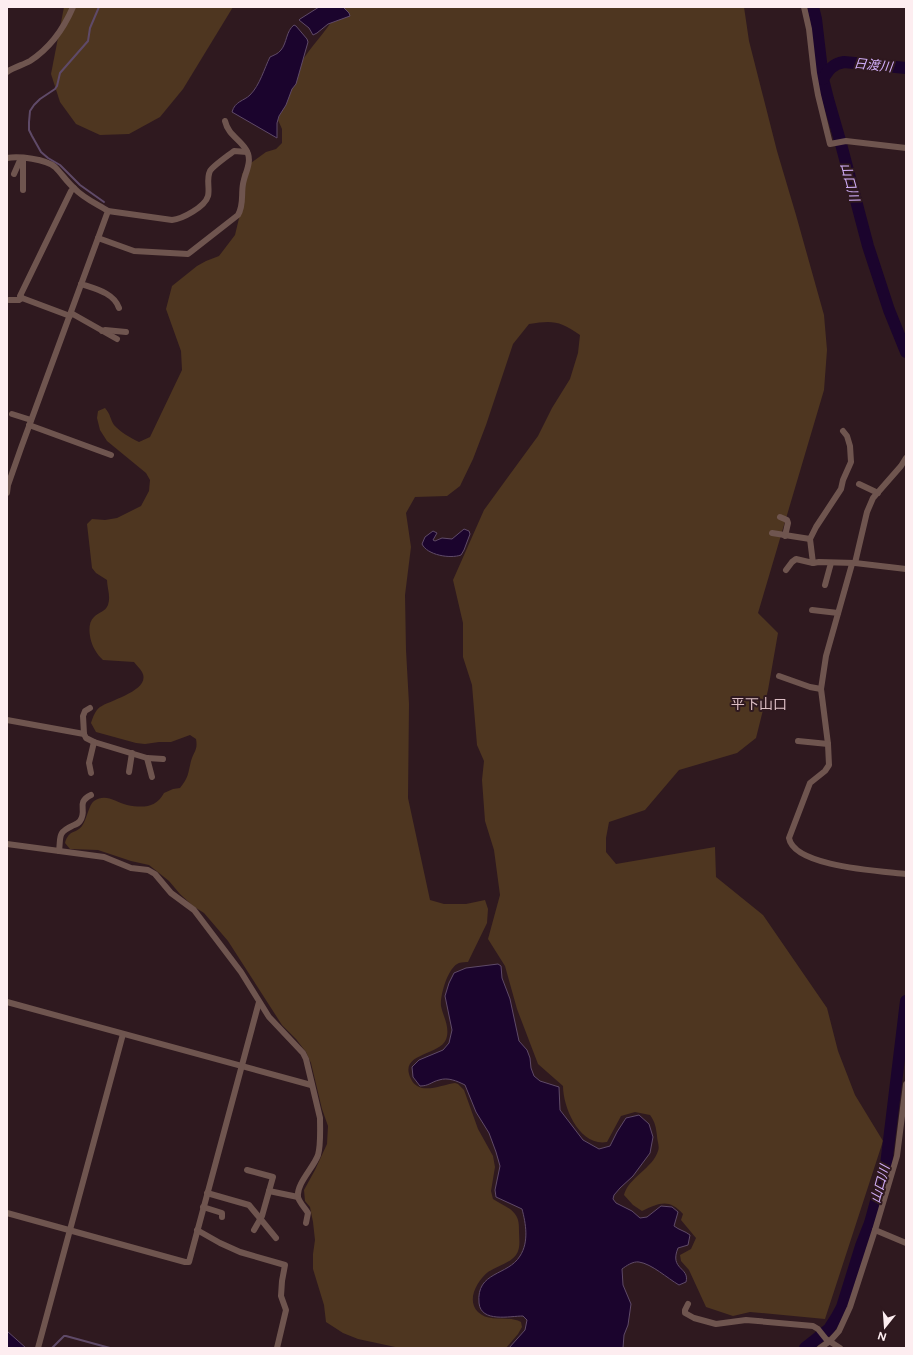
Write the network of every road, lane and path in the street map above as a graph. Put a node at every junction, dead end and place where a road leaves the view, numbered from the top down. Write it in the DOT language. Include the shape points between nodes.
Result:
graph roads {
  1 [pos="73,7"];
  2 [pos="804,7"];
  3 [pos="7,72"];
  4 [pos="225,121"];
  5 [pos="906,148"];
  6 [pos="247,152"];
  7 [pos="7,158"];
  8 [pos="22,158"];
  9 [pos="14,174"];
  10 [pos="74,188"];
  11 [pos="22,190"];
  12 [pos="108,211"];
  13 [pos="98,238"];
  14 [pos="82,284"];
  15 [pos="22,298"];
  16 [pos="10,300"];
  17 [pos="119,308"];
  18 [pos="70,315"];
  19 [pos="102,331"];
  20 [pos="126,332"];
  21 [pos="117,339"];
  22 [pos="12,414"];
  23 [pos="30,423"];
  24 [pos="843,431"];
  25 [pos="111,455"];
  26 [pos="906,458"];
  27 [pos="859,484"];
  28 [pos="8,485"];
  29 [pos="7,493"];
  30 [pos="878,493"];
  31 [pos="780,517"];
  32 [pos="772,533"];
  33 [pos="785,536"];
  34 [pos="810,539"];
  35 [pos="831,562"];
  36 [pos="813,563"];
  37 [pos="853,564"];
  38 [pos="906,569"];
  39 [pos="786,570"];
  40 [pos="825,584"];
  41 [pos="812,610"];
  42 [pos="838,613"];
  43 [pos="779,676"];
  44 [pos="822,689"];
  45 [pos="90,708"];
  46 [pos="7,720"];
  47 [pos="84,734"];
  48 [pos="798,741"];
  49 [pos="94,742"];
  50 [pos="828,744"];
  51 [pos="132,753"];
  52 [pos="147,758"];
  53 [pos="163,758"];
  54 [pos="129,772"];
  55 [pos="90,773"];
  56 [pos="152,777"];
  57 [pos="91,795"];
  58 [pos="7,844"];
  59 [pos="59,851"];
  60 [pos="906,874"];
  61 [pos="7,1002"];
  62 [pos="260,1002"];
  63 [pos="123,1034"];
  64 [pos="242,1066"];
  65 [pos="906,1084"];
  66 [pos="311,1085"];
  67 [pos="247,1170"];
  68 [pos="269,1191"];
  69 [pos="207,1193"];
  70 [pos="298,1197"];
  71 [pos="204,1207"];
  72 [pos="7,1213"];
  73 [pos="222,1217"];
  74 [pos="260,1218"];
  75 [pos="306,1223"];
  76 [pos="70,1230"];
  77 [pos="197,1230"];
  78 [pos="254,1230"];
  79 [pos="875,1230"];
  80 [pos="276,1238"];
  81 [pos="906,1243"];
  82 [pos="688,1304"];
  83 [pos="828,1340"];
  84 [pos="38,1348"];
  85 [pos="277,1348"];
  86 [pos="820,1348"];
  87 [pos="840,1348"];
  1 -- 3 [label="street" via="65,23 46,48 28,62"];
  2 -- 5 [label="street" via="818,95 830,144 842,141"];
  4 -- 6 [label="street" via="229,132"];
  6 -- 12 [label="street" via="234,151 210,170 207,182 208,196 199,208 181,218 172,220"];
  6 -- 13 [label="street" via="249,162 243,182 240,213 188,254 134,251"];
  7 -- 8 [label="street"];
  8 -- 9 [label="street"];
  8 -- 10 [label="street" via="49,163"];
  8 -- 11 [label="street"];
  10 -- 12 [label="street"];
  10 -- 15 [label="street" via="20,296"];
  12 -- 13 [label="street"];
  13 -- 14 [label="street"];
  14 -- 17 [label="street" via="106,294 116,301"];
  14 -- 18 [label="street"];
  15 -- 16 [label="street"];
  15 -- 18 [label="street"];
  18 -- 19 [label="street"];
  18 -- 23 [label="street"];
  19 -- 20 [label="street"];
  19 -- 21 [label="street"];
  22 -- 23 [label="street"];
  23 -- 25 [label="street"];
  23 -- 28 [label="street"];
  24 -- 34 [label="street" via="850,446 850,466 841,489"];
  26 -- 30 [label="street"];
  27 -- 30 [label="street"];
  28 -- 29 [label="street"];
  30 -- 37 [label="street" via="867,512"];
  31 -- 33 [label="street" via="788,523"];
  32 -- 33 [label="street"];
  33 -- 34 [label="street"];
  34 -- 36 [label="street"];
  35 -- 36 [label="street"];
  35 -- 37 [label="street"];
  35 -- 40 [label="street"];
  36 -- 39 [label="street" via="796,559"];
  37 -- 38 [label="street"];
  37 -- 42 [label="street"];
  41 -- 42 [label="street"];
  42 -- 44 [label="street" via="826,656"];
  43 -- 44 [label="street"];
  44 -- 50 [label="street"];
  45 -- 47 [label="street" via="83,716"];
  46 -- 47 [label="street"];
  47 -- 49 [label="street"];
  48 -- 50 [label="street"];
  49 -- 51 [label="street"];
  49 -- 55 [label="street" via="89,762"];
  50 -- 60 [label="street" via="829,765 810,783 790,834 790,844 795,849 826,863"];
  51 -- 52 [label="street"];
  51 -- 54 [label="street"];
  52 -- 53 [label="street"];
  52 -- 56 [label="street"];
  57 -- 59 [label="street" via="82,802 80,821 63,830"];
  58 -- 59 [label="street"];
  59 -- 62 [label="street" via="104,857 155,874 171,893 194,910 233,960"];
  61 -- 63 [label="street"];
  62 -- 64 [label="street"];
  62 -- 66 [label="street" via="275,1024 306,1059"];
  63 -- 64 [label="street"];
  63 -- 76 [label="street"];
  64 -- 66 [label="street"];
  64 -- 69 [label="street"];
  65 -- 79 [label="street" via="897,1156"];
  66 -- 70 [label="street" via="320,1118 319,1154 304,1179"];
  67 -- 68 [label="street" via="273,1177"];
  68 -- 70 [label="street"];
  68 -- 74 [label="street"];
  69 -- 71 [label="street"];
  69 -- 74 [label="street" via="249,1205"];
  70 -- 75 [label="street" via="308,1213"];
  71 -- 73 [label="street" via="222,1213"];
  71 -- 77 [label="street"];
  72 -- 76 [label="street"];
  74 -- 78 [label="street"];
  74 -- 80 [label="street"];
  76 -- 77 [label="street" via="185,1262 189,1262"];
  76 -- 84 [label="street"];
  77 -- 85 [label="street" via="240,1252 285,1265 281,1296 286,1310"];
  79 -- 81 [label="street"];
  79 -- 83 [label="street" via="844,1321 839,1331"];
  82 -- 83 [label="street" via="685,1313 709,1323 746,1320 813,1326"];
  83 -- 86 [label="street"];
  83 -- 87 [label="street"];
}
